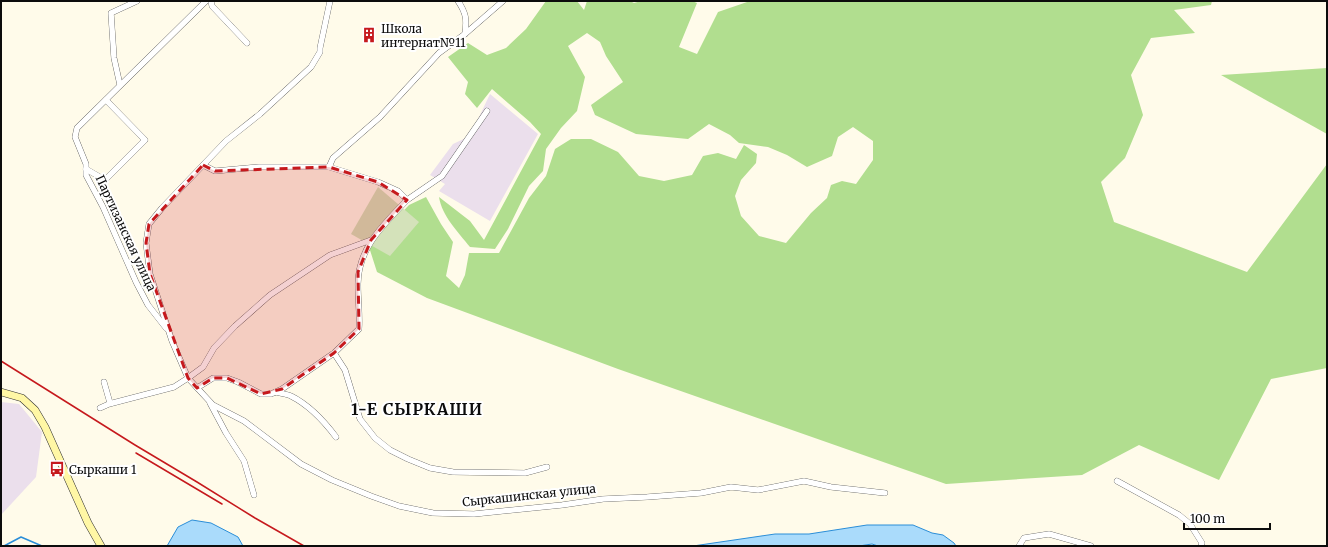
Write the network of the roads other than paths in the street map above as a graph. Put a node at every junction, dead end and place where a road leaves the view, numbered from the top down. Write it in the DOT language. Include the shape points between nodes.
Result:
graph roads {
  1 [pos="137,1"];
  2 [pos="206,1"];
  3 [pos="211,1"];
  4 [pos="330,1"];
  5 [pos="458,1"];
  6 [pos="503,1"];
  7 [pos="465,34"];
  8 [pos="247,44"];
  9 [pos="120,85"];
  10 [pos="106,100"];
  11 [pos="487,110"];
  12 [pos="204,165"];
  13 [pos="329,167"];
  14 [pos="86,169"];
  15 [pos="407,200"];
  16 [pos="371,240"];
  17 [pos="168,330"];
  18 [pos="334,353"];
  19 [pos="188,378"];
  20 [pos="104,382"];
  21 [pos="197,388"];
  22 [pos="1,392"];
  23 [pos="275,392"];
  24 [pos="208,399"];
  25 [pos="110,403"];
  26 [pos="100,408"];
  27 [pos="336,437"];
  28 [pos="547,467"];
  29 [pos="1117,481"];
  30 [pos="885,493"];
  31 [pos="254,495"];
  32 [pos="101,546"];
  33 [pos="1019,546"];
  34 [pos="1091,546"];
  35 [pos="1201,546"];
  1 -- 9 [label="street" via="111,13 114,58"];
  2 -- 9 [label="street, Партизанская улица"];
  3 -- 8 [label="street" via="212,6"];
  4 -- 12 [label="street" via="320,52 311,67 226,141"];
  5 -- 7 [label="street" via="464,9 467,21"];
  6 -- 7 [label="street"];
  7 -- 13 [label="street" via="439,53 380,117 333,158"];
  9 -- 10 [label="street, Партизанская улица"];
  10 -- 14 [label="street, Партизанская улица" via="77,128 75,137"];
  10 -- 14 [label="street" via="145,140 105,180"];
  11 -- 15 [label="street" via="442,176"];
  12 -- 13 [label="street" via="214,171 259,167"];
  12 -- 17 [label="street" via="149,224 146,243 150,274"];
  13 -- 15 [label="street" via="378,182 398,192"];
  14 -- 17 [label="street, Партизанская улица" via="86,175 104,207 136,282 148,305"];
  15 -- 16 [label="street"];
  16 -- 18 [label="street" via="363,254 358,272 359,329"];
  16 -- 19 [label="street" via="330,255 270,295 235,326 214,348 203,367"];
  17 -- 19 [label="street, Сыркашинская улица"];
  18 -- 23 [label="street"];
  18 -- 28 [label="street" via="345,370 360,419 374,438 390,450 430,468 453,472 525,473"];
  19 -- 21 [label="street, Сыркашинская улица"];
  19 -- 25 [label="street" via="174,387"];
  20 -- 25 [label="street"];
  21 -- 23 [label="street" via="213,378 227,378 261,394"];
  21 -- 24 [label="street, Сыркашинская улица"];
  22 -- 32 [label="street" via="22,398 35,410"];
  23 -- 27 [label="street" via="289,395 299,401 324,421"];
  24 -- 30 [label="street, Сыркашинская улица" via="213,405 244,421 302,464 332,480 399,506 432,513 474,514 602,498 701,493 731,487 758,490 804,481"];
  24 -- 31 [label="street" via="244,462"];
  25 -- 26 [label="street"];
  29 -- 35 [label="street" via="1179,515 1190,524 1202,543"];
  33 -- 34 [label="street" via="1024,538 1049,534"];
}
